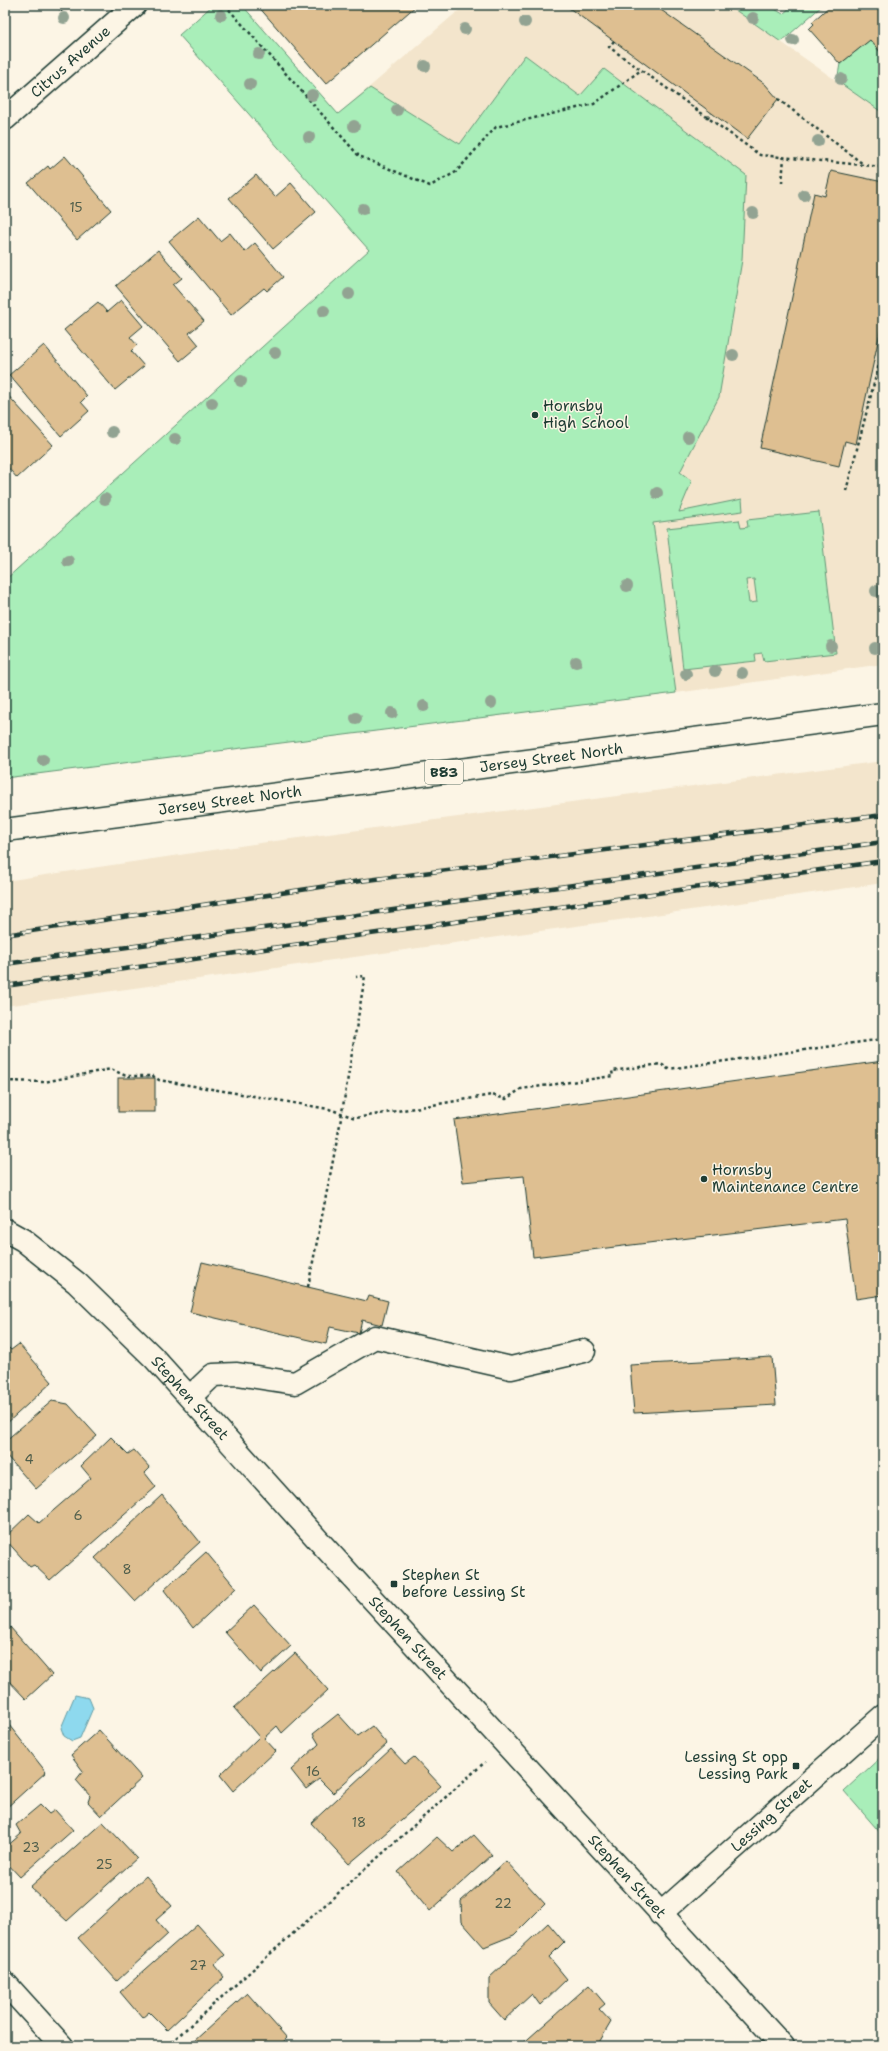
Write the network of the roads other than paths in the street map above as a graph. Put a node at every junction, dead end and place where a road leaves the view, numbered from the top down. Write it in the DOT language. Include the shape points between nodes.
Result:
graph roads {
  1 [pos="135,5"];
  2 [pos="5,119"];
  3 [pos="883,714"];
  4 [pos="5,830"];
  5 [pos="14,1235"];
  6 [pos="584,1352"];
  7 [pos="190,1397"];
  8 [pos="883,1716"];
  9 [pos="660,1914"];
  10 [pos="5,1983"];
  11 [pos="62,2046"];
  12 [pos="782,2046"];
  1 -- 2 [label="street, Citrus Avenue"];
  3 -- 4 [label="street, Jersey Street North / B83"];
  5 -- 7 [label="street, Stephen Street" via="77,1283"];
  6 -- 7 [label="street" via="512,1368 375,1337 295,1383 237,1374 213,1375"];
  7 -- 9 [label="street, Stephen Street"];
  8 -- 9 [label="street, Lessing Street"];
  9 -- 12 [label="street, Stephen Street"];
  10 -- 11 [label="street"];
}
